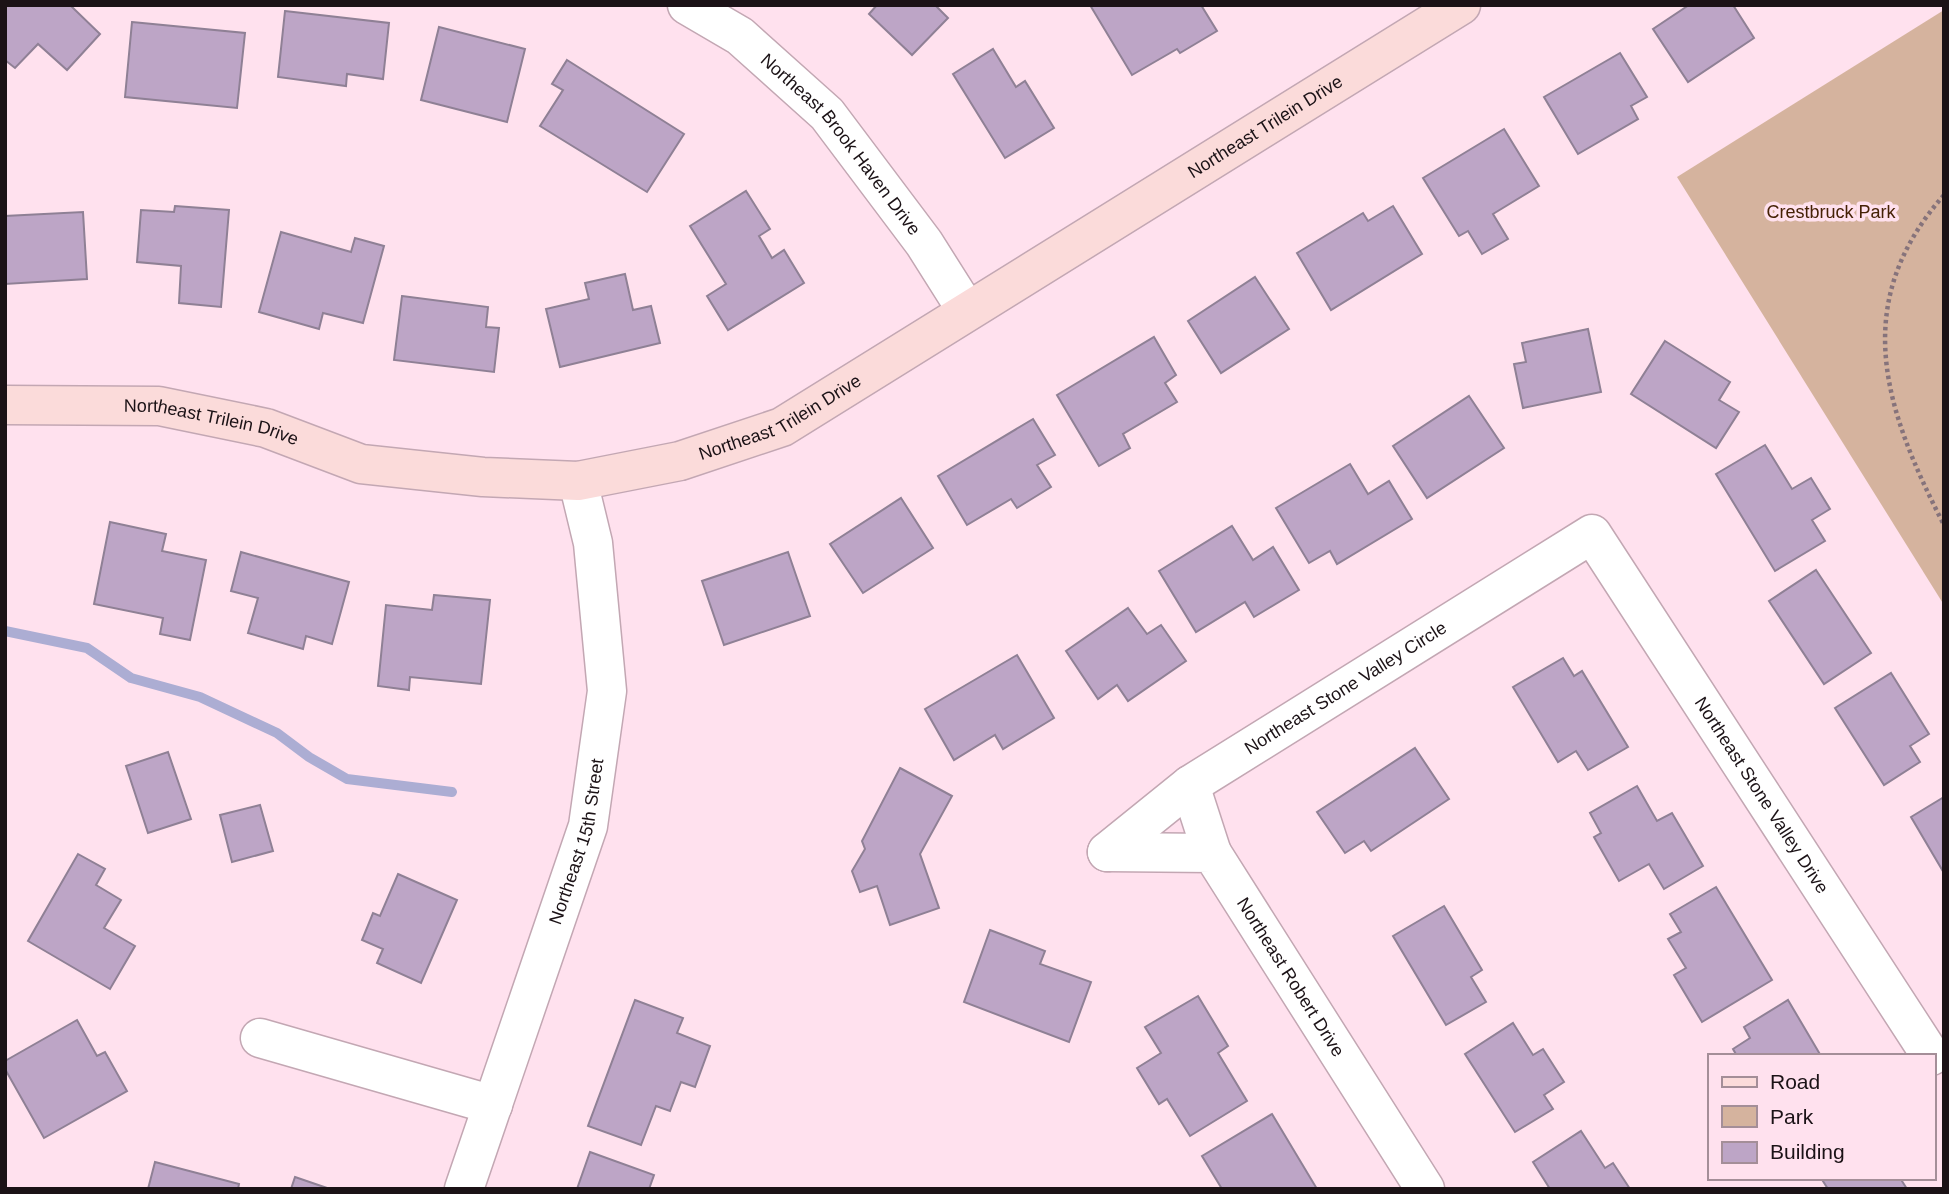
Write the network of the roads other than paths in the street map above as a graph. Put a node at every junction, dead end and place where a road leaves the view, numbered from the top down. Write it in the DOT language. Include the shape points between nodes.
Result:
graph roads {
  1 [pos="687,5"];
  2 [pos="1461,5"];
  3 [pos="967,311"];
  4 [pos="5,405"];
  5 [pos="578,481"];
  6 [pos="1592,534"];
  7 [pos="1190,785"];
  8 [pos="1212,853"];
  9 [pos="260,1038"];
  10 [pos="1929,1054"];
  11 [pos="493,1105"];
  12 [pos="464,1189"];
  13 [pos="1425,1189"];
  1 -- 3 [label="street, Northeast Brook Haven Drive" via="740,36 827,114 924,243"];
  2 -- 3 [label="street, Northeast Trilein Drive"];
  3 -- 5 [label="street, Northeast Trilein Drive" via="782,427 680,461"];
  4 -- 5 [label="street, Northeast Trilein Drive" via="159,406 266,428 361,464"];
  5 -- 11 [label="street, Northeast 15th Street" via="593,543 607,691 595,797"];
  6 -- 7 [label="street, Northeast Stone Valley Circle"];
  6 -- 10 [label="street, Northeast Stone Valley Drive"];
  7 -- 8 [label="street, Northeast Robert Drive"];
  7 -- 8 [label="street, Northeast Stone Valley Circle" via="1107,852"];
  8 -- 13 [label="street, Northeast Robert Drive"];
  9 -- 11 [label="street"];
  11 -- 12 [label="street, Northeast 15th Street"];
}
